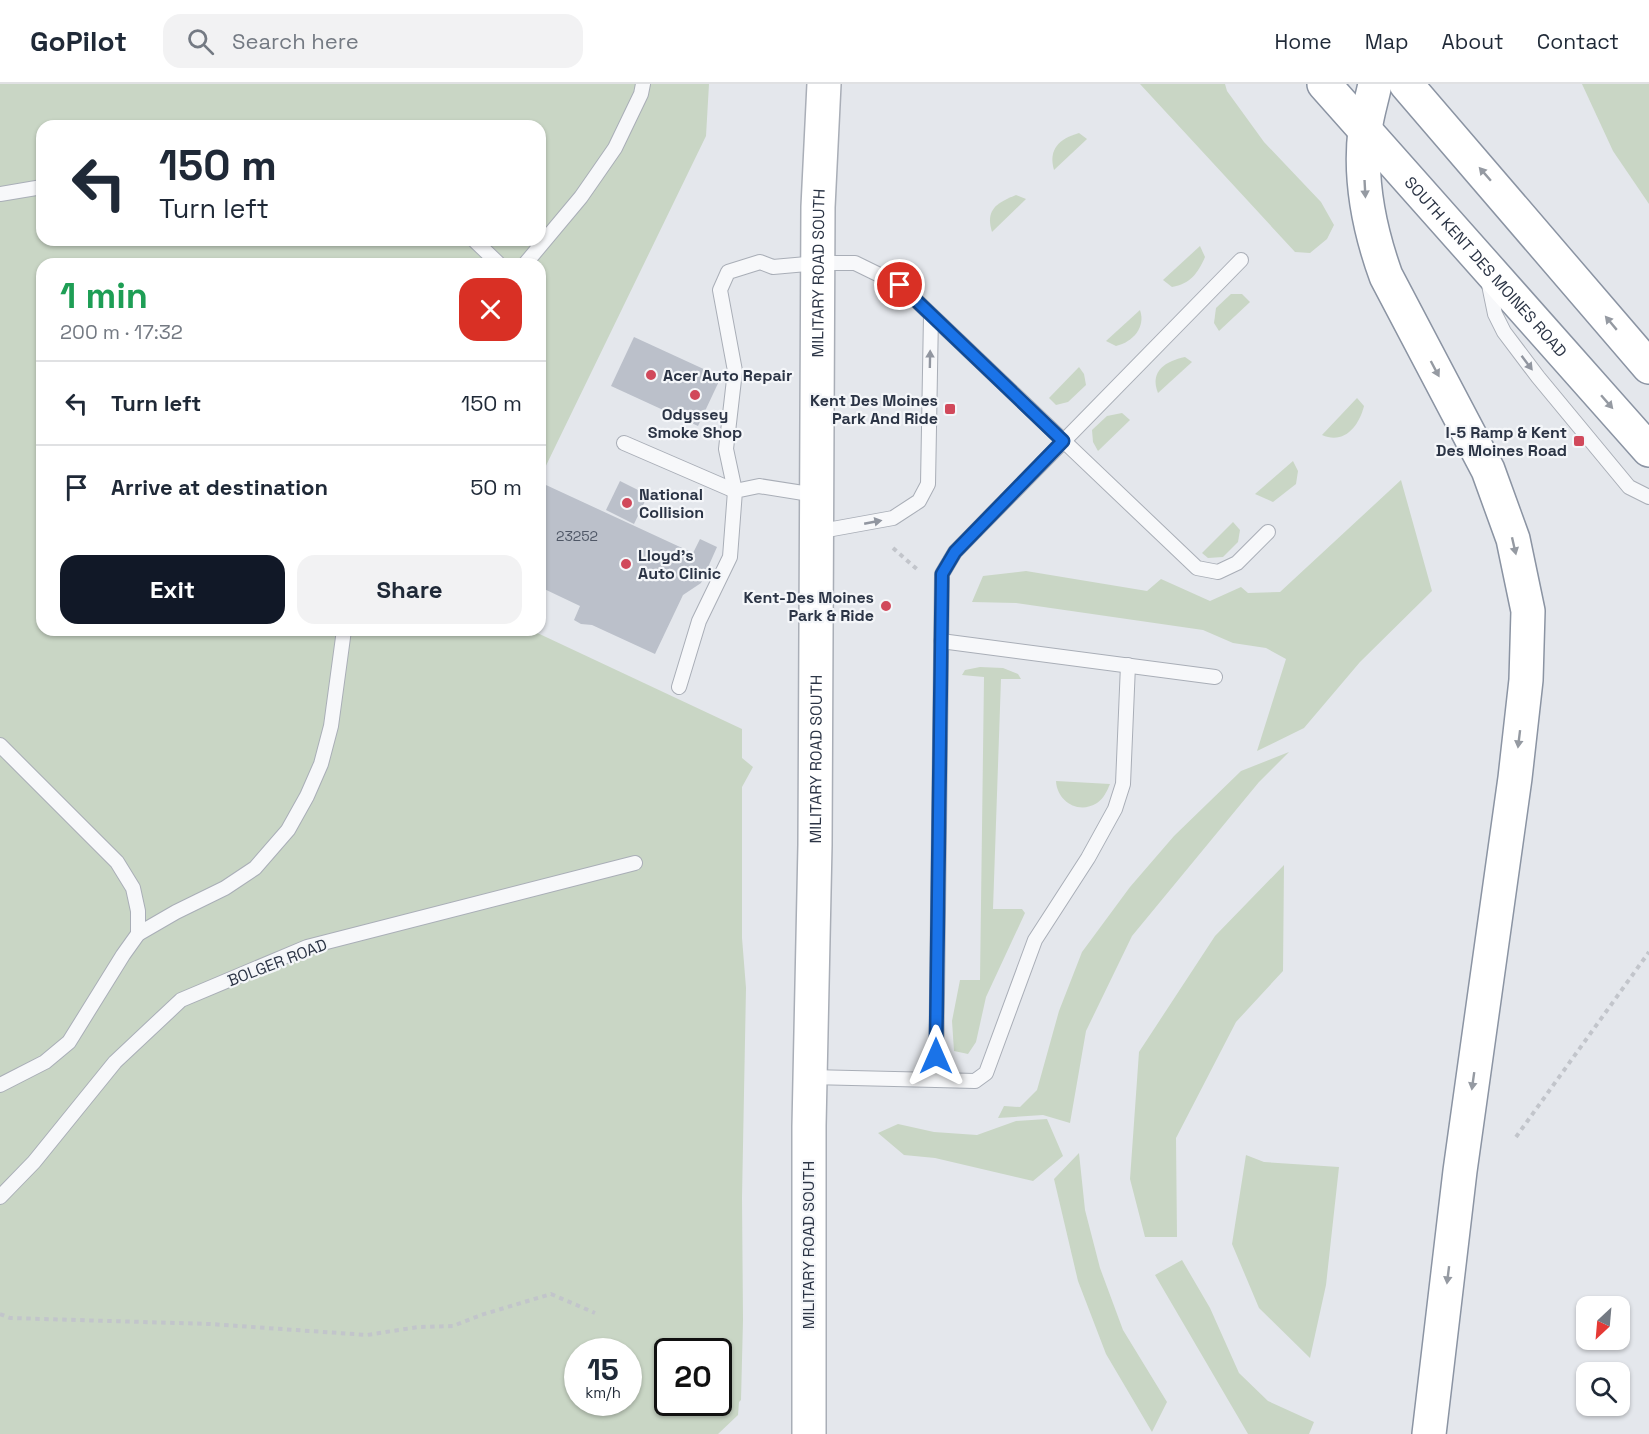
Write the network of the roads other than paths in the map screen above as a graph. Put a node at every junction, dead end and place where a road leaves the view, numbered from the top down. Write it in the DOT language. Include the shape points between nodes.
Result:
graph roads {
  1 [pos="643,84"];
  2 [pos="824,84"];
  3 [pos="1324,84"];
  4 [pos="1375,84"];
  5 [pos="1406,84"];
  6 [pos="1441,84"];
  7 [pos="1445,128"];
  8 [pos="1365,130"];
  9 [pos="36,187"];
  10 [pos="0,194"];
  11 [pos="546,239"];
  12 [pos="480,246"];
  13 [pos="540,246"];
  14 [pos="493,258"];
  15 [pos="530,258"];
  16 [pos="1241,260"];
  17 [pos="818,263"];
  18 [pos="1485,264"];
  19 [pos="931,315"];
  20 [pos="1649,367"];
  21 [pos="1063,441"];
  22 [pos="624,443"];
  23 [pos="1649,450"];
  24 [pos="735,491"];
  25 [pos="816,495"];
  26 [pos="1649,497"];
  27 [pos="816,532"];
  28 [pos="1268,532"];
  29 [pos="343,636"];
  30 [pos="941,641"];
  31 [pos="1128,665"];
  32 [pos="1215,677"];
  33 [pos="679,687"];
  34 [pos="0,745"];
  35 [pos="635,863"];
  36 [pos="138,934"];
  37 [pos="810,1077"];
  38 [pos="936,1080"];
  39 [pos="0,1085"];
  40 [pos="0,1197"];
  41 [pos="809,1434"];
  42 [pos="1429,1434"];
  1 -- 11 [label="lane" via="615,148"];
  2 -- 17 [label="main road, MILITARY ROAD SOUTH"];
  3 -- 8 [label="main road, SOUTH KENT DES MOINES ROAD"];
  4 -- 8 [label="main road"];
  5 -- 7 [label="main road"];
  6 -- 7 [label="main road"];
  20 -- 7 [label="main road, one-way"];
  8 -- 18 [label="main road, SOUTH KENT DES MOINES ROAD"];
  8 -- 42 [label="main road, one-way" via="1364,194 1375,244 1386,276 1488,470 1513,539 1528,611 1526,680 1515,778 1460,1171"];
  9 -- 10 [label="lane"];
  12 -- 14 [label="lane"];
  13 -- 15 [label="lane"];
  16 -- 21 [label="lane"];
  17 -- 19 [label="lane" via="855,263 900,285"];
  17 -- 24 [label="lane" via="773,267 760,262 728,272 720,290 735,370 726,449"];
  17 -- 25 [label="main road, MILITARY ROAD SOUTH"];
  18 -- 23 [label="main road, SOUTH KENT DES MOINES ROAD, one-way"];
  18 -- 26 [label="lane, one-way" via="1495,314 1504,332 1629,487"];
  19 -- 21 [label="lane"];
  27 -- 19 [label="lane, one-way" via="893,519 919,501 928,484"];
  21 -- 28 [label="lane" via="1197,568 1218,572 1237,563"];
  21 -- 30 [label="lane" via="955,552 942,574"];
  22 -- 24 [label="lane"];
  24 -- 25 [label="lane" via="759,486"];
  24 -- 33 [label="lane" via="730,558 699,621"];
  25 -- 27 [label="main road, MILITARY ROAD SOUTH"];
  27 -- 37 [label="main road, MILITARY ROAD SOUTH"];
  29 -- 36 [label="lane" via="331,726 321,764 288,830 255,868"];
  30 -- 31 [label="lane"];
  30 -- 38 [label="lane"];
  31 -- 32 [label="lane"];
  31 -- 38 [label="lane" via="1123,784 1115,809 1035,940 986,1073 975,1081"];
  34 -- 36 [label="lane" via="117,862 133,888"];
  35 -- 40 [label="lane, BOLGER ROAD" via="307,947 181,999 115,1062 34,1162"];
  36 -- 39 [label="lane" via="69,1042 45,1062"];
  37 -- 38 [label="lane"];
  37 -- 41 [label="main road, MILITARY ROAD SOUTH"];
}
